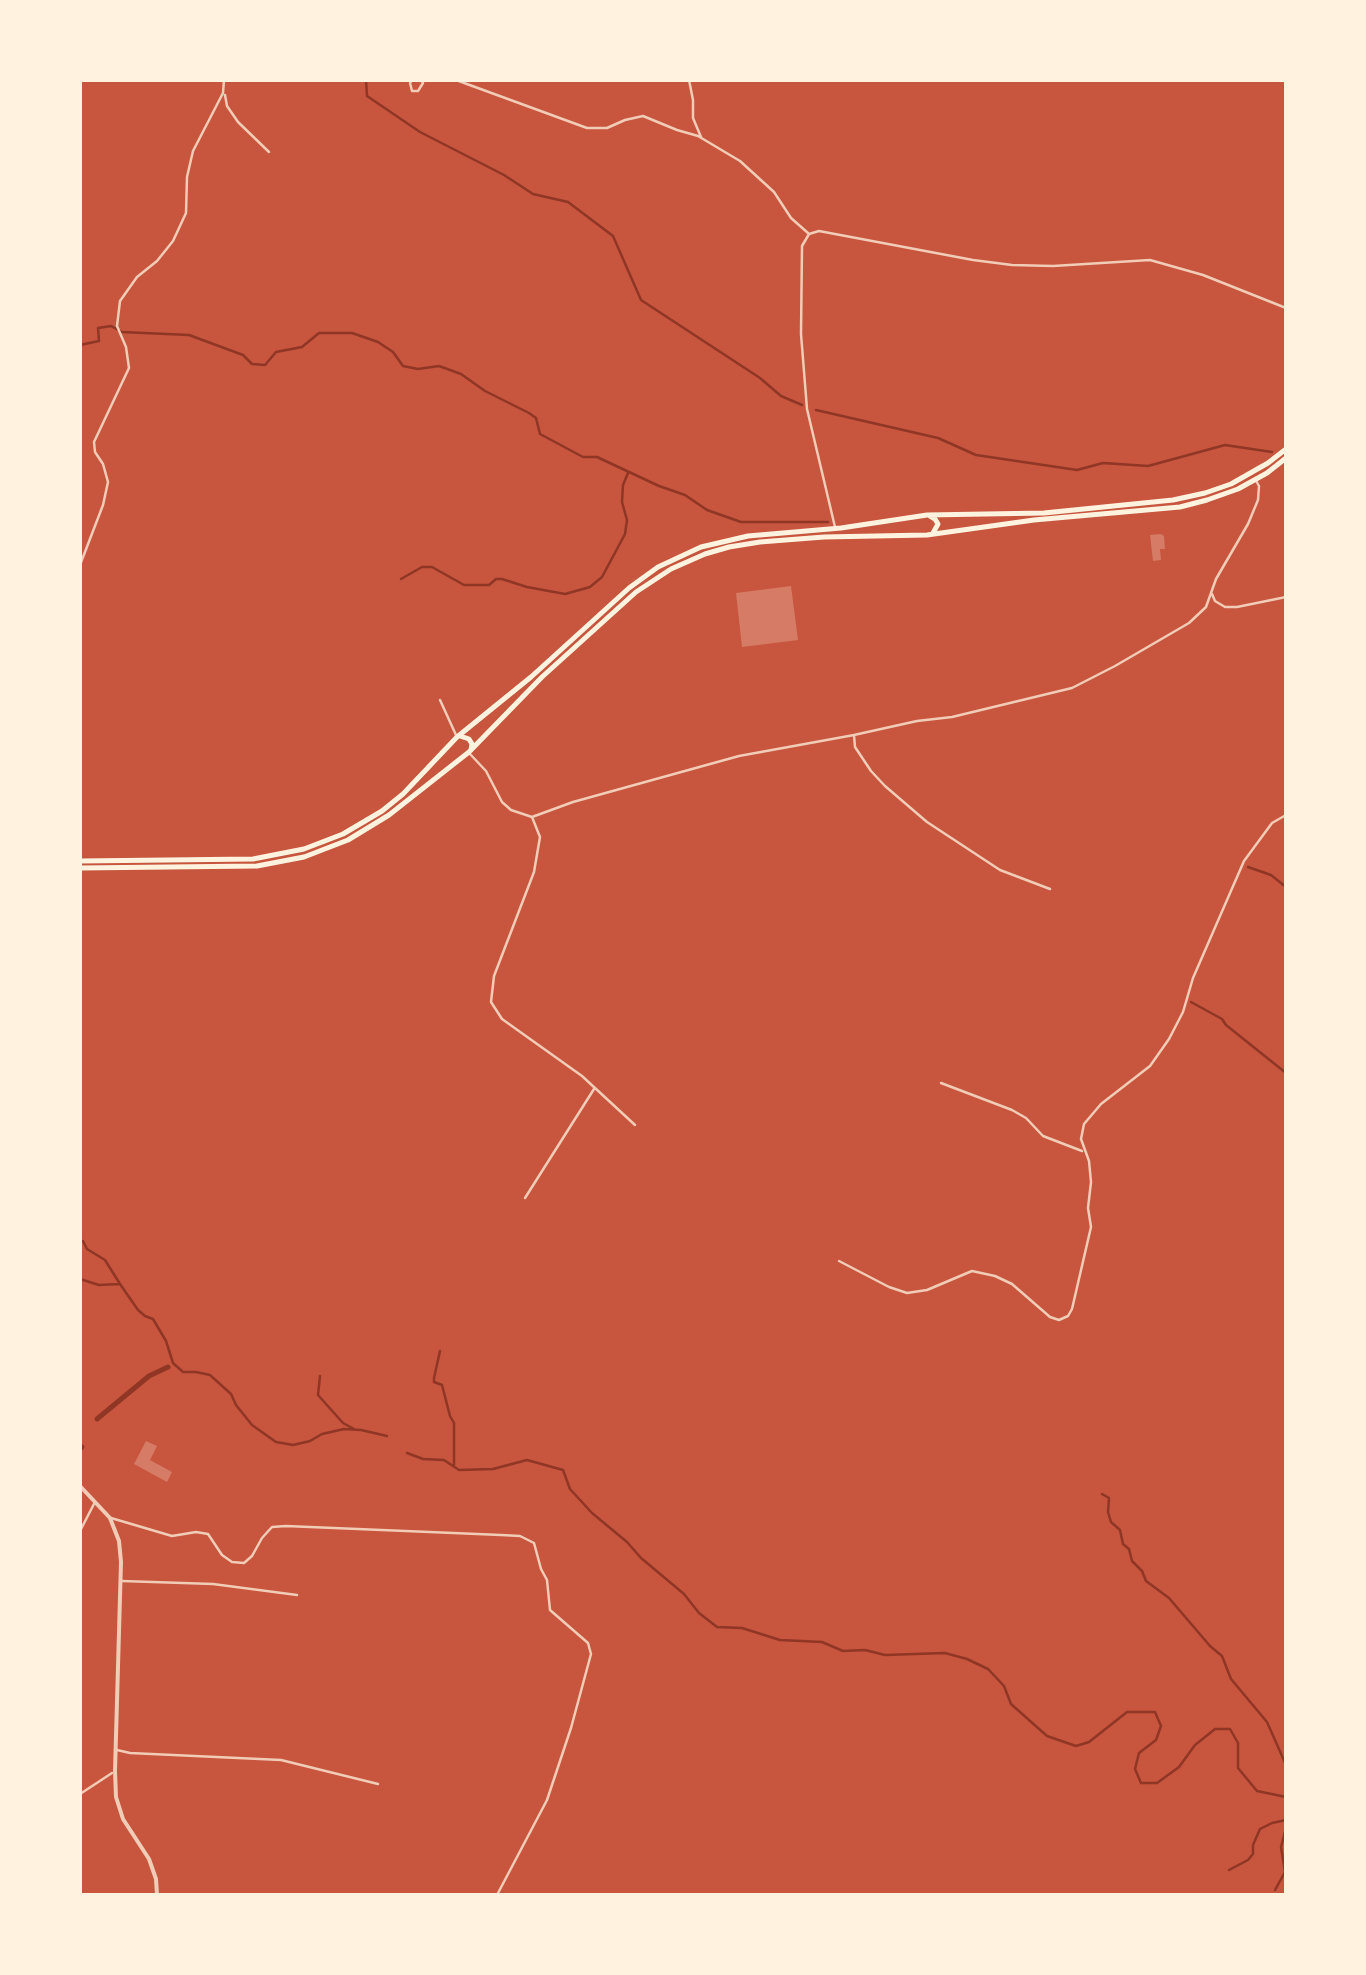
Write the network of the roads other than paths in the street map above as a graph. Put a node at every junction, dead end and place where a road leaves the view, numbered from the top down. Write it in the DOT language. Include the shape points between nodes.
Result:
graph roads {
  1 [pos="224,80"];
  2 [pos="412,80"];
  3 [pos="421,80"];
  4 [pos="456,80"];
  5 [pos="689,80"];
  6 [pos="223,89"];
  7 [pos="702,138"];
  8 [pos="270,152"];
  9 [pos="811,233"];
  10 [pos="1286,308"];
  11 [pos="1286,449"];
  12 [pos="1286,458"];
  13 [pos="1254,476"];
  14 [pos="927,516"];
  15 [pos="835,528"];
  16 [pos="927,534"];
  17 [pos="80,565"];
  18 [pos="1212,592"];
  19 [pos="1286,596"];
  20 [pos="440,700"];
  21 [pos="854,736"];
  22 [pos="456,739"];
  23 [pos="468,753"];
  24 [pos="1286,814"];
  25 [pos="532,818"];
  26 [pos="80,864"];
  27 [pos="1050,889"];
  28 [pos="941,1083"];
  29 [pos="594,1088"];
  30 [pos="635,1125"];
  31 [pos="1086,1152"];
  32 [pos="525,1198"];
  33 [pos="838,1260"];
  34 [pos="80,1486"];
  35 [pos="95,1500"];
  36 [pos="110,1518"];
  37 [pos="80,1531"];
  38 [pos="80,1570"];
  39 [pos="121,1581"];
  40 [pos="80,1586"];
  41 [pos="297,1595"];
  42 [pos="116,1749"];
  43 [pos="115,1771"];
  44 [pos="378,1784"];
  45 [pos="80,1794"];
  46 [pos="157,1895"];
  47 [pos="496,1895"];
  1 -- 6 [label="street"];
  2 -- 3 [label="street" via="418,92"];
  4 -- 7 [label="street" via="587,128 642,116"];
  5 -- 7 [label="street"];
  6 -- 8 [label="street" via="238,122"];
  6 -- 17 [label="street" via="193,151 186,214 173,241 120,301 117,326 128,368 94,442 108,482"];
  7 -- 9 [label="street" via="740,161"];
  9 -- 10 [label="street" via="1012,264 1150,260"];
  9 -- 15 [label="street" via="802,246 807,409"];
  11 -- 13 [label="main road"];
  12 -- 13 [label="main road"];
  13 -- 14 [label="main road" via="1166,501"];
  13 -- 16 [label="main road" via="1223,495 1180,506"];
  13 -- 18 [label="street" via="1258,500"];
  14 -- 15 [label="main road"];
  14 -- 16 [label="main road" via="918,525"];
  14 -- 16 [label="main road" via="938,524"];
  15 -- 22 [label="main road" via="715,543 658,567"];
  16 -- 23 [label="main road" via="744,544 681,564 625,602"];
  18 -- 19 [label="street" via="1225,607"];
  18 -- 21 [label="street" via="1189,623 1072,688"];
  20 -- 22 [label="street"];
  21 -- 25 [label="street" via="739,756"];
  21 -- 27 [label="street" via="872,771 928,822 1000,870"];
  22 -- 23 [label="main road" via="455,752"];
  22 -- 23 [label="main road" via="471,741"];
  22 -- 26 [label="main road" via="382,811 304,850 242,860"];
  23 -- 25 [label="street" via="502,802"];
  23 -- 26 [label="main road" via="377,823 304,857 242,867"];
  24 -- 31 [label="street" via="1244,861 1168,1039 1150,1066 1084,1124"];
  25 -- 29 [label="street" via="540,837 534,872 494,976 491,1002 502,1019"];
  28 -- 31 [label="street" via="1012,1110 1042,1136"];
  29 -- 30 [label="street"];
  29 -- 32 [label="street"];
  31 -- 33 [label="street" via="1091,1227 1072,1310 1064,1319 1050,1317 995,1276 972,1271 907,1293"];
  34 -- 35 [label="street"];
  35 -- 36 [label="street"];
  35 -- 37 [label="street"];
  36 -- 39 [label="street"];
  36 -- 47 [label="street" via="172,1536 208,1534 232,1562 252,1556 272,1527 286,1526 500,1534 534,1543 548,1580 550,1610 588,1643 591,1654 547,1800"];
  38 -- 40 [label="street"];
  39 -- 41 [label="street"];
  39 -- 42 [label="street"];
  42 -- 43 [label="street"];
  42 -- 44 [label="street" via="281,1760"];
  43 -- 45 [label="street"];
  43 -- 46 [label="street" via="123,1819 149,1859"];
}
